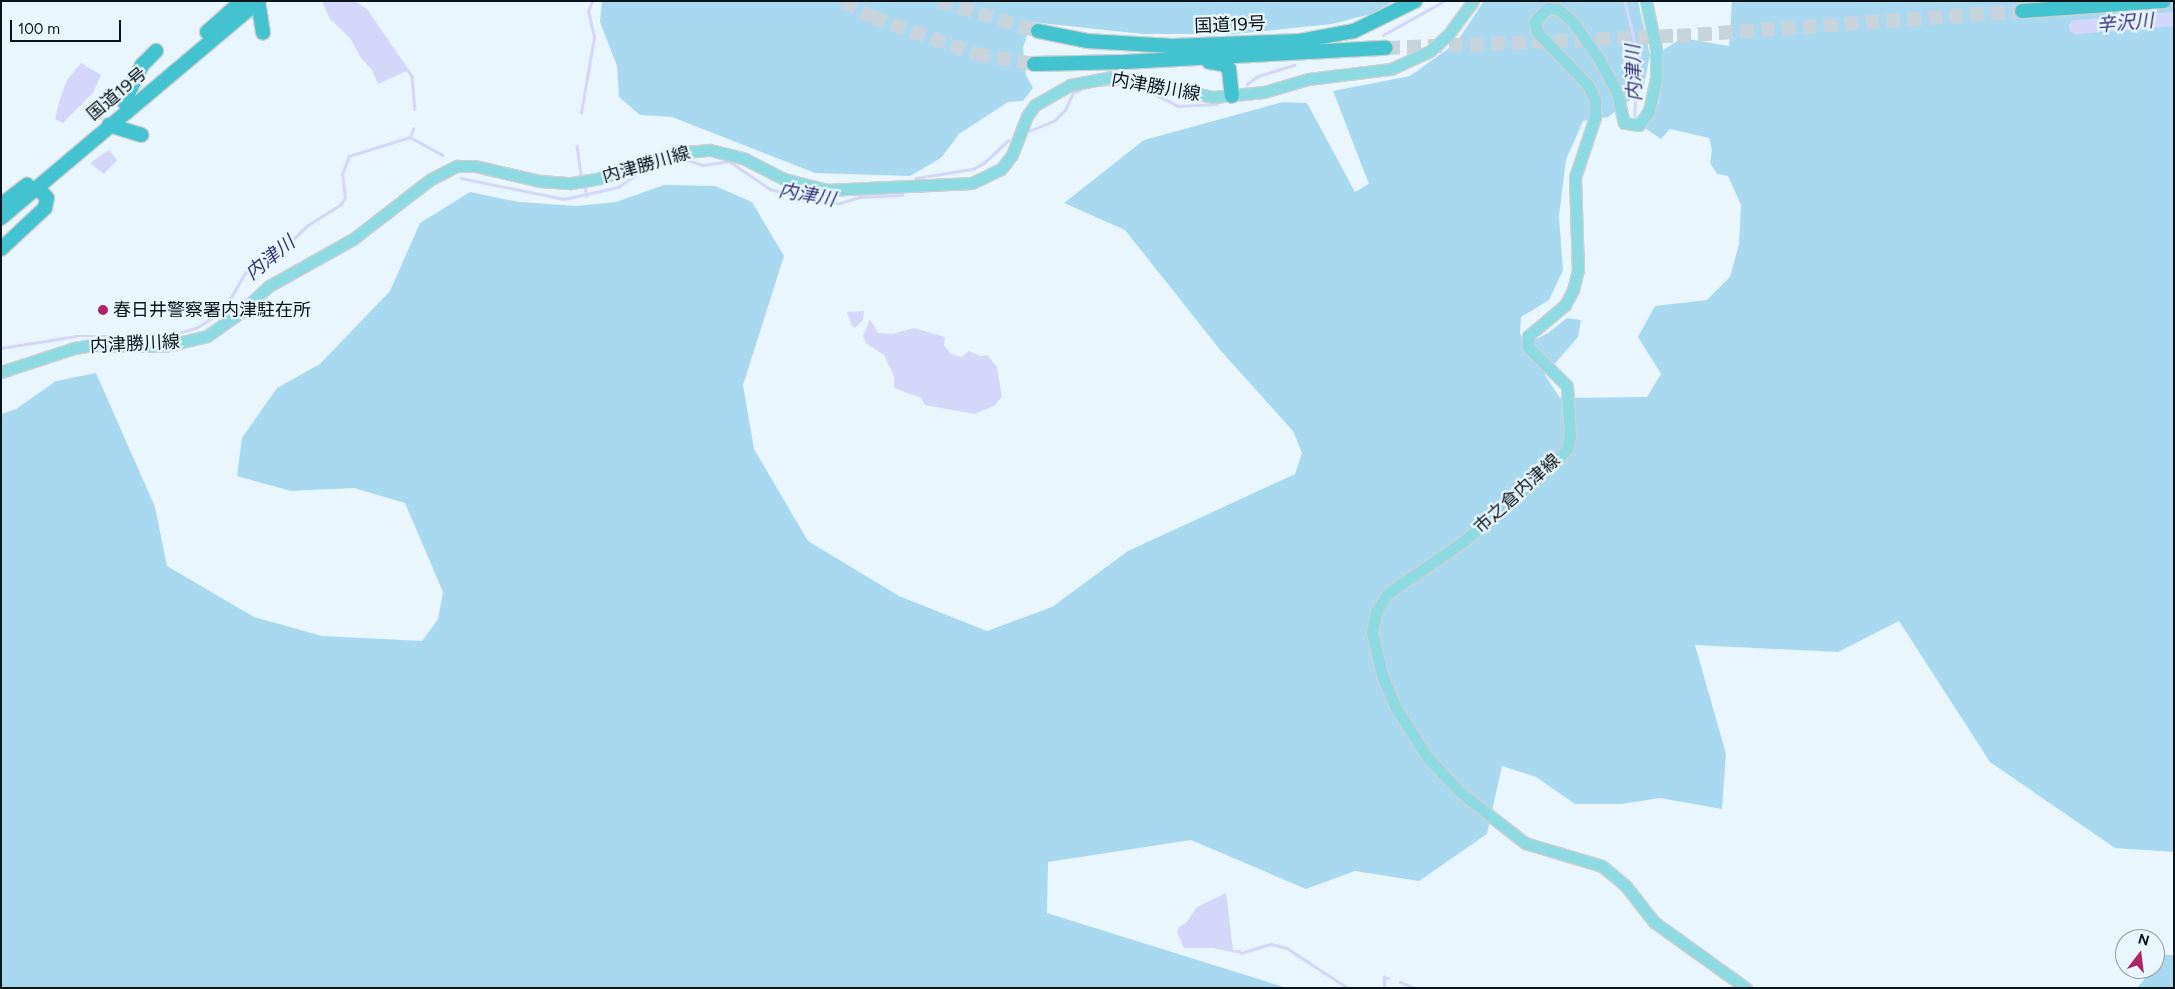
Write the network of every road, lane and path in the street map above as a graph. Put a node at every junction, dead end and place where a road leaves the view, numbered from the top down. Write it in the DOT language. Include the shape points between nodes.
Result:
graph roads {
  1 [pos="242,1"];
  2 [pos="258,1"];
  3 [pos="1415,1"];
  4 [pos="1473,1"];
  5 [pos="1646,1"];
  6 [pos="2164,1"];
  7 [pos="2022,11"];
  8 [pos="1038,31"];
  9 [pos="262,33"];
  10 [pos="1386,48"];
  11 [pos="156,51"];
  12 [pos="1281,53"];
  13 [pos="1183,58"];
  14 [pos="1034,64"];
  15 [pos="1229,69"];
  16 [pos="1232,96"];
  17 [pos="124,102"];
  18 [pos="109,125"];
  19 [pos="142,135"];
  20 [pos="38,188"];
  21 [pos="1,205"];
  22 [pos="1,218"];
  23 [pos="1,249"];
  24 [pos="1,372"];
  25 [pos="1746,988"];
  1 -- 17 [label="highway, 国道19号"];
  2 -- 9 [label="highway"];
  2 -- 18 [label="highway, 国道19号"];
  3 -- 8 [label="highway, 国道19号" via="1354,31 1300,41 1172,46 1087,41"];
  4 -- 16 [label="main road, 内津勝川線" via="1448,34 1430,51 1404,65 1378,72 1308,79 1264,92"];
  5 -- 25 [label="main road, 市之倉内津線" via="1656,49 1656,78 1649,111 1639,126 1624,123 1617,92 1573,22 1558,9 1548,8 1535,21 1537,32 1588,85 1595,100 1595,117 1575,177 1578,270 1573,290 1565,305 1528,336 1528,347 1567,386 1570,437 1567,449 1464,541 1387,594 1376,612 1372,632 1382,675 1396,708 1428,758 1460,792 1525,843 1602,866 1625,885 1654,922"];
  6 -- 7 [label="highway"];
  10 -- 12 [label="highway, 国道19号"];
  11 -- 17 [label="highway" via="142,65"];
  12 -- 13 [label="highway, 国道19号"];
  12 -- 15 [label="highway" via="1272,58 1242,60"];
  13 -- 14 [label="highway, 国道19号"];
  13 -- 15 [label="highway" via="1191,63 1218,62"];
  15 -- 16 [label="highway"];
  16 -- 24 [label="main road, 内津勝川線" via="1184,93 1112,77 1070,85 1035,105 1027,116 1012,155 1001,168 972,183 826,190 784,179 745,159 710,150 674,153 597,179 570,183 540,181 475,166 457,166 431,179 353,239 269,286 241,312 207,336 165,346 93,345 74,348"];
  17 -- 21 [label="highway, 国道19号"];
  18 -- 19 [label="highway"];
  18 -- 20 [label="highway, 国道19号"];
  20 -- 22 [label="highway, 国道19号"];
  20 -- 23 [label="highway" via="47,198 45,208"];
}
